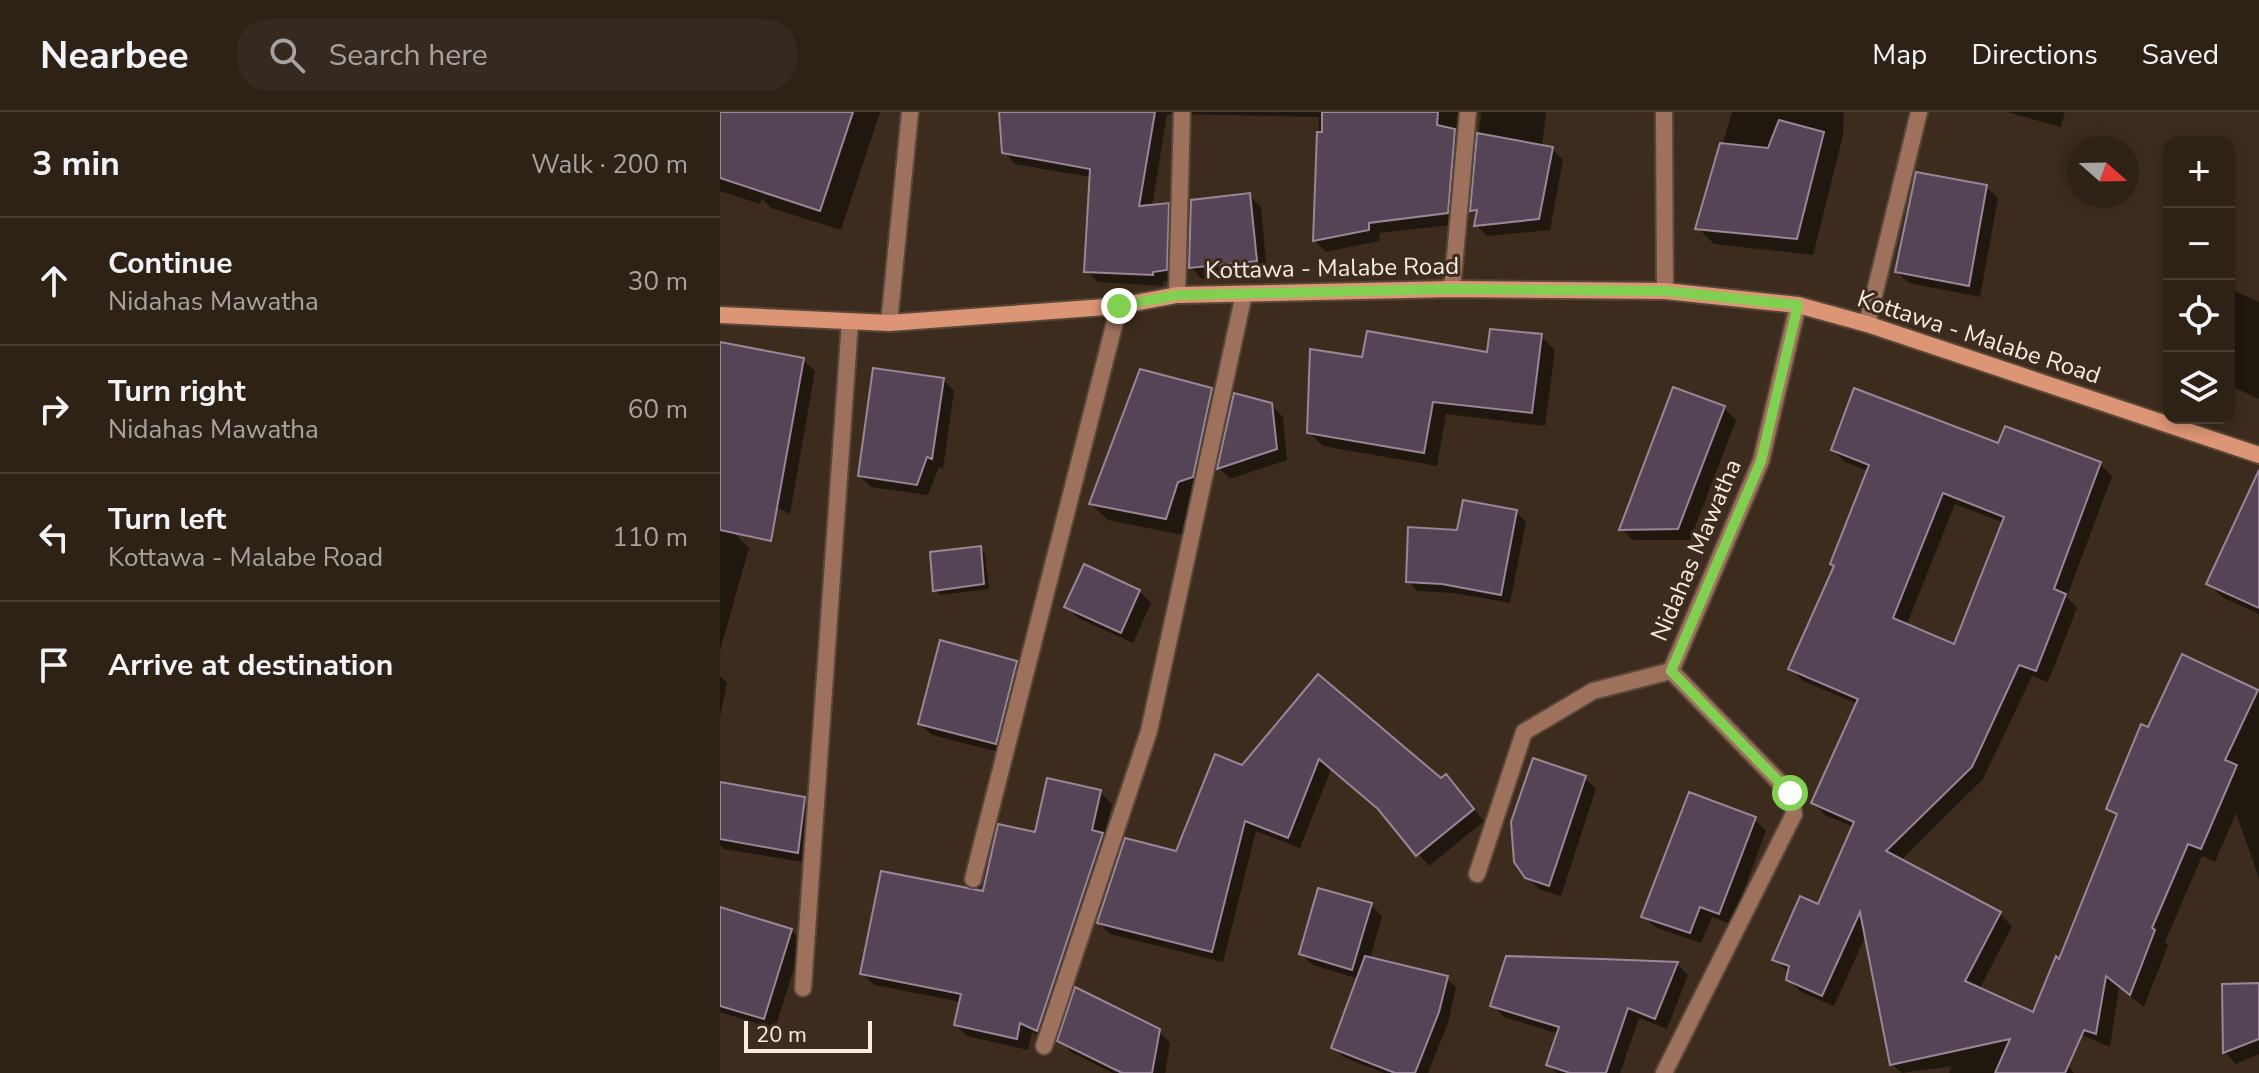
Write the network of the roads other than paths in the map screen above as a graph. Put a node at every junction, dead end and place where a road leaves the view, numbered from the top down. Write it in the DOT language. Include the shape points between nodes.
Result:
graph roads {
  1 [pos="910,112"];
  2 [pos="1182,112"];
  3 [pos="1468,112"];
  4 [pos="1664,112"];
  5 [pos="1919,112"];
  6 [pos="1452,289"];
  7 [pos="1665,291"];
  8 [pos="1244,294"];
  9 [pos="1177,295"];
  10 [pos="1798,305"];
  11 [pos="1119,306"];
  12 [pos="720,315"];
  13 [pos="850,322"];
  14 [pos="889,323"];
  15 [pos="1867,324"];
  16 [pos="2259,455"];
  17 [pos="1671,671"];
  18 [pos="1477,874"];
  19 [pos="973,879"];
  20 [pos="803,988"];
  21 [pos="1044,1046"];
  22 [pos="1664,1073"];
  1 -- 14 [label="street"];
  2 -- 9 [label="street"];
  3 -- 6 [label="street"];
  4 -- 7 [label="street"];
  5 -- 15 [label="street"];
  6 -- 7 [label="street, Kottawa - Malabe Road"];
  6 -- 8 [label="street, Kottawa - Malabe Road"];
  7 -- 10 [label="street, Kottawa - Malabe Road"];
  8 -- 9 [label="street, Kottawa - Malabe Road"];
  8 -- 21 [label="street" via="1149,731"];
  9 -- 11 [label="street, Kottawa - Malabe Road"];
  10 -- 15 [label="street, Kottawa - Malabe Road"];
  10 -- 17 [label="street, Nidahas Mawatha" via="1761,461"];
  11 -- 14 [label="street, Kottawa - Malabe Road"];
  11 -- 19 [label="street"];
  12 -- 13 [label="street, Kottawa - Malabe Road"];
  13 -- 14 [label="street, Kottawa - Malabe Road"];
  13 -- 20 [label="street"];
  15 -- 16 [label="street, Kottawa - Malabe Road"];
  17 -- 18 [label="street" via="1593,691 1524,732"];
  17 -- 22 [label="street, Nidahas Mawatha" via="1790,793 1794,814"];
}
